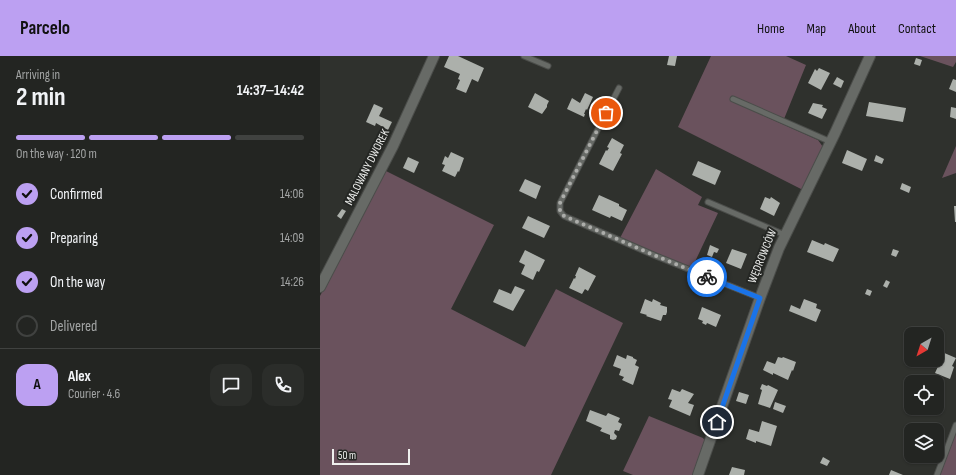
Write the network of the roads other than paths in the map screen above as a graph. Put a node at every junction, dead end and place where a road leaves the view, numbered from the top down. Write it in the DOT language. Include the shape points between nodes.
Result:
graph roads {
  1 [pos="434,56"];
  2 [pos="524,56"];
  3 [pos="870,56"];
  4 [pos="548,66"];
  5 [pos="619,88"];
  6 [pos="733,99"];
  7 [pos="831,142"];
  8 [pos="708,202"];
  9 [pos="785,235"];
  10 [pos="320,287"];
  11 [pos="760,298"];
  12 [pos="956,425"];
  13 [pos="698,475"];
  14 [pos="937,475"];
  1 -- 10 [label="street, MALOWANY DWOREK" via="393,146"];
  2 -- 4 [label="lane"];
  3 -- 7 [label="street, WĘDROWCÓW"];
  5 -- 11 [label="lane" via="560,203 560,211 564,216"];
  6 -- 7 [label="lane"];
  7 -- 9 [label="street, WĘDROWCÓW"];
  8 -- 9 [label="lane"];
  9 -- 11 [label="street, WĘDROWCÓW"];
  11 -- 13 [label="street, WĘDROWCÓW"];
  12 -- 14 [label="lane"];
}
